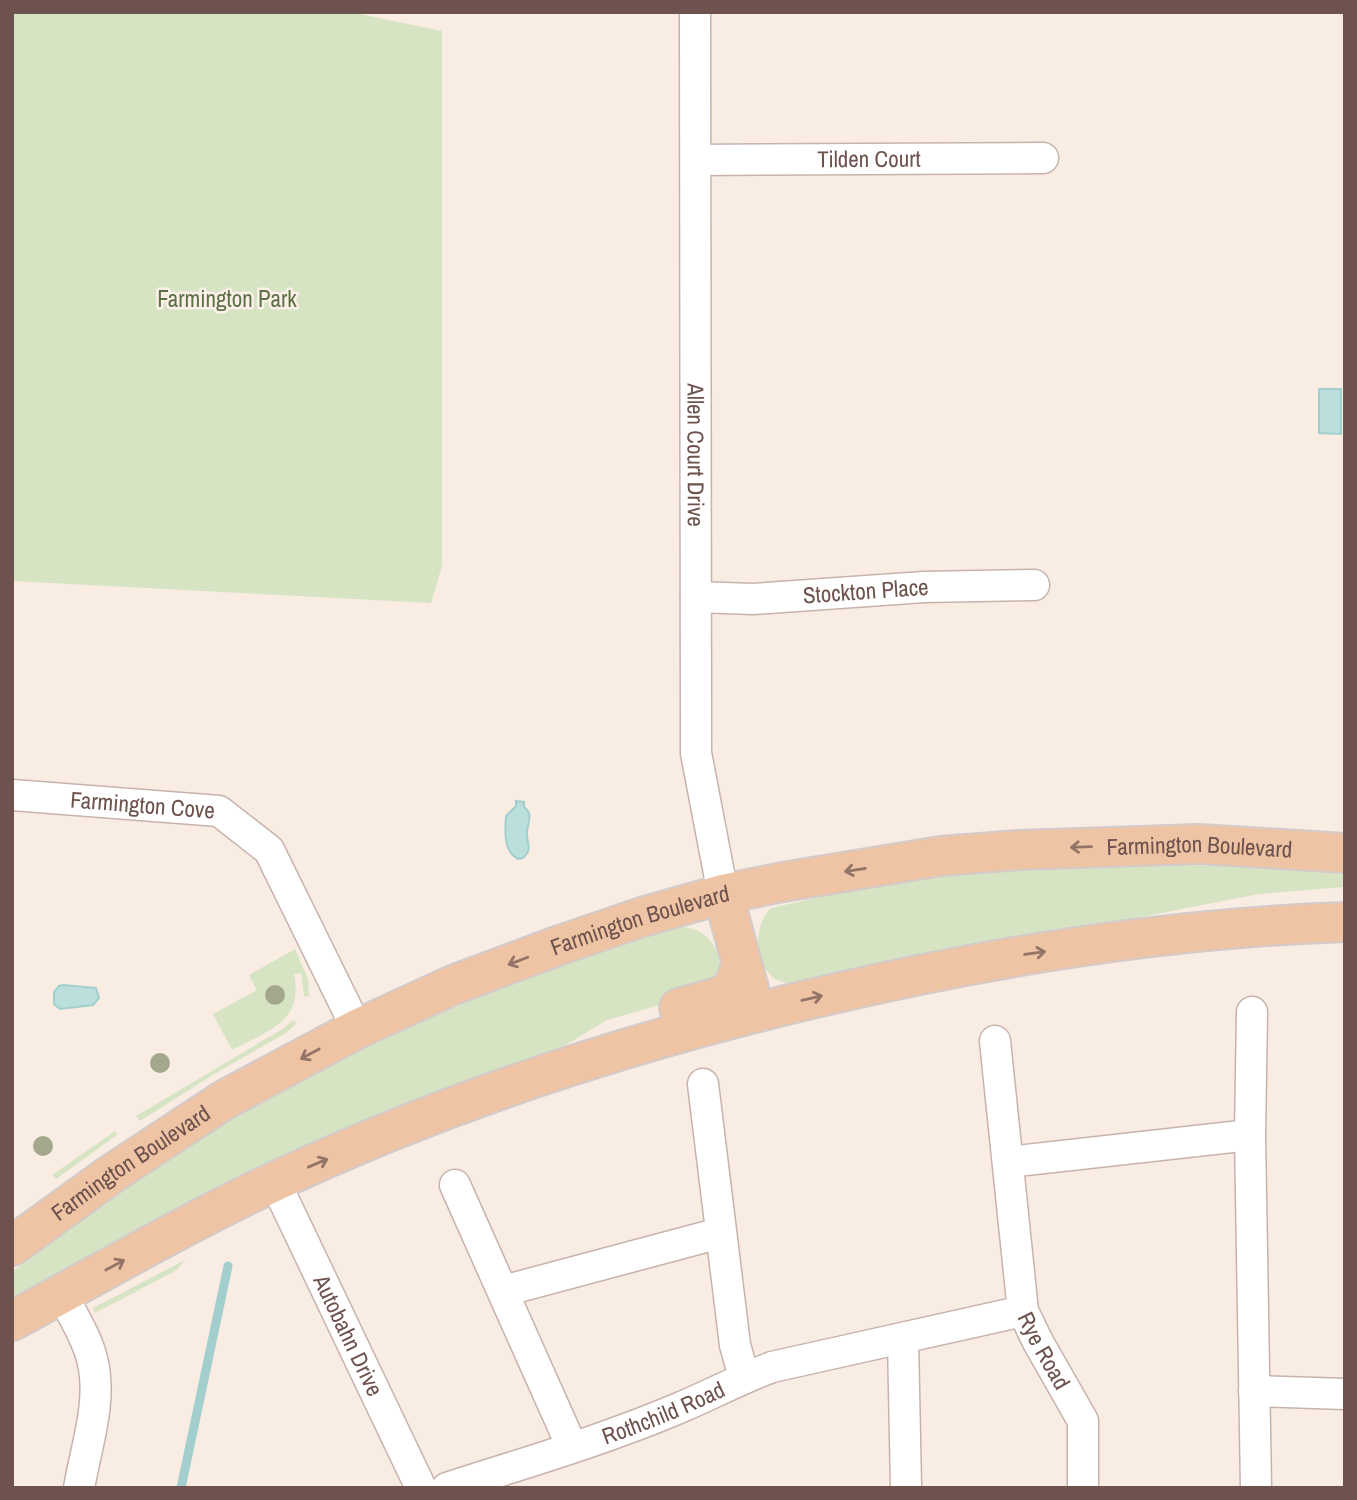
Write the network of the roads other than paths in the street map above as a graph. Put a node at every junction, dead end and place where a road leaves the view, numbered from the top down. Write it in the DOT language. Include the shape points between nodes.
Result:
graph roads {
  1 [pos="695,12"];
  2 [pos="1043,158"];
  3 [pos="696,160"];
  4 [pos="1034,585"];
  5 [pos="696,597"];
  6 [pos="12,795"];
  7 [pos="1345,853"];
  8 [pos="723,894"];
  9 [pos="1345,896"];
  10 [pos="1345,922"];
  11 [pos="1140,938"];
  12 [pos="743,965"];
  13 [pos="756,1012"];
  14 [pos="1252,1012"];
  15 [pos="357,1030"];
  16 [pos="995,1041"];
  17 [pos="537,1077"];
  18 [pos="703,1084"];
  19 [pos="1250,1135"];
  20 [pos="1009,1161"];
  21 [pos="275,1182"];
  22 [pos="455,1185"];
  23 [pos="720,1233"];
  24 [pos="12,1246"];
  25 [pos="503,1291"];
  26 [pos="62,1294"];
  27 [pos="1023,1311"];
  28 [pos="12,1321"];
  29 [pos="892,1340"];
  30 [pos="744,1377"];
  31 [pos="1254,1391"];
  32 [pos="1345,1394"];
  33 [pos="572,1447"];
  34 [pos="79,1488"];
  35 [pos="421,1488"];
  36 [pos="447,1488"];
  37 [pos="906,1488"];
  38 [pos="1083,1488"];
  39 [pos="1256,1488"];
  1 -- 3 [label="street, Allen Court Drive"];
  2 -- 3 [label="street, Tilden Court"];
  3 -- 5 [label="street, Allen Court Drive"];
  4 -- 5 [label="street, Stockton Place" via="754,599"];
  5 -- 8 [label="street, Allen Court Drive" via="696,753"];
  6 -- 15 [label="street, Farmington Cove" via="219,811 269,850"];
  7 -- 8 [label="main road, Farmington Boulevard, one-way" via="1199,844 1019,850 942,856"];
  8 -- 12 [label="main road"];
  8 -- 15 [label="main road, Farmington Boulevard, one-way" via="548,949 453,985"];
  9 -- 11 [label="main road" via="1233,907"];
  10 -- 11 [label="main road"];
  13 -- 11 [label="main road, one-way" via="922,972"];
  12 -- 13 [label="main road"];
  12 -- 17 [label="main road" via="733,987 722,996 615,1026"];
  13 -- 17 [label="main road"];
  14 -- 19 [label="street"];
  15 -- 24 [label="main road, Farmington Boulevard, one-way" via="224,1100"];
  16 -- 20 [label="street"];
  21 -- 17 [label="main road, one-way"];
  18 -- 23 [label="street"];
  19 -- 20 [label="street"];
  19 -- 31 [label="street"];
  20 -- 27 [label="street"];
  26 -- 21 [label="main road, one-way"];
  21 -- 35 [label="street, Autobahn Drive"];
  22 -- 25 [label="street"];
  23 -- 25 [label="street"];
  23 -- 30 [label="street" via="735,1345"];
  25 -- 33 [label="street"];
  26 -- 28 [label="main road"];
  26 -- 34 [label="street" via="92,1356 96,1376"];
  27 -- 29 [label="street, Rye Road"];
  27 -- 38 [label="street, Rye Road" via="1083,1421"];
  29 -- 30 [label="street, Rothchild Road"];
  29 -- 37 [label="street"];
  30 -- 33 [label="street, Rothchild Road" via="678,1408"];
  31 -- 32 [label="street"];
  31 -- 39 [label="street"];
  33 -- 36 [label="street, Rothchild Road"];
}
